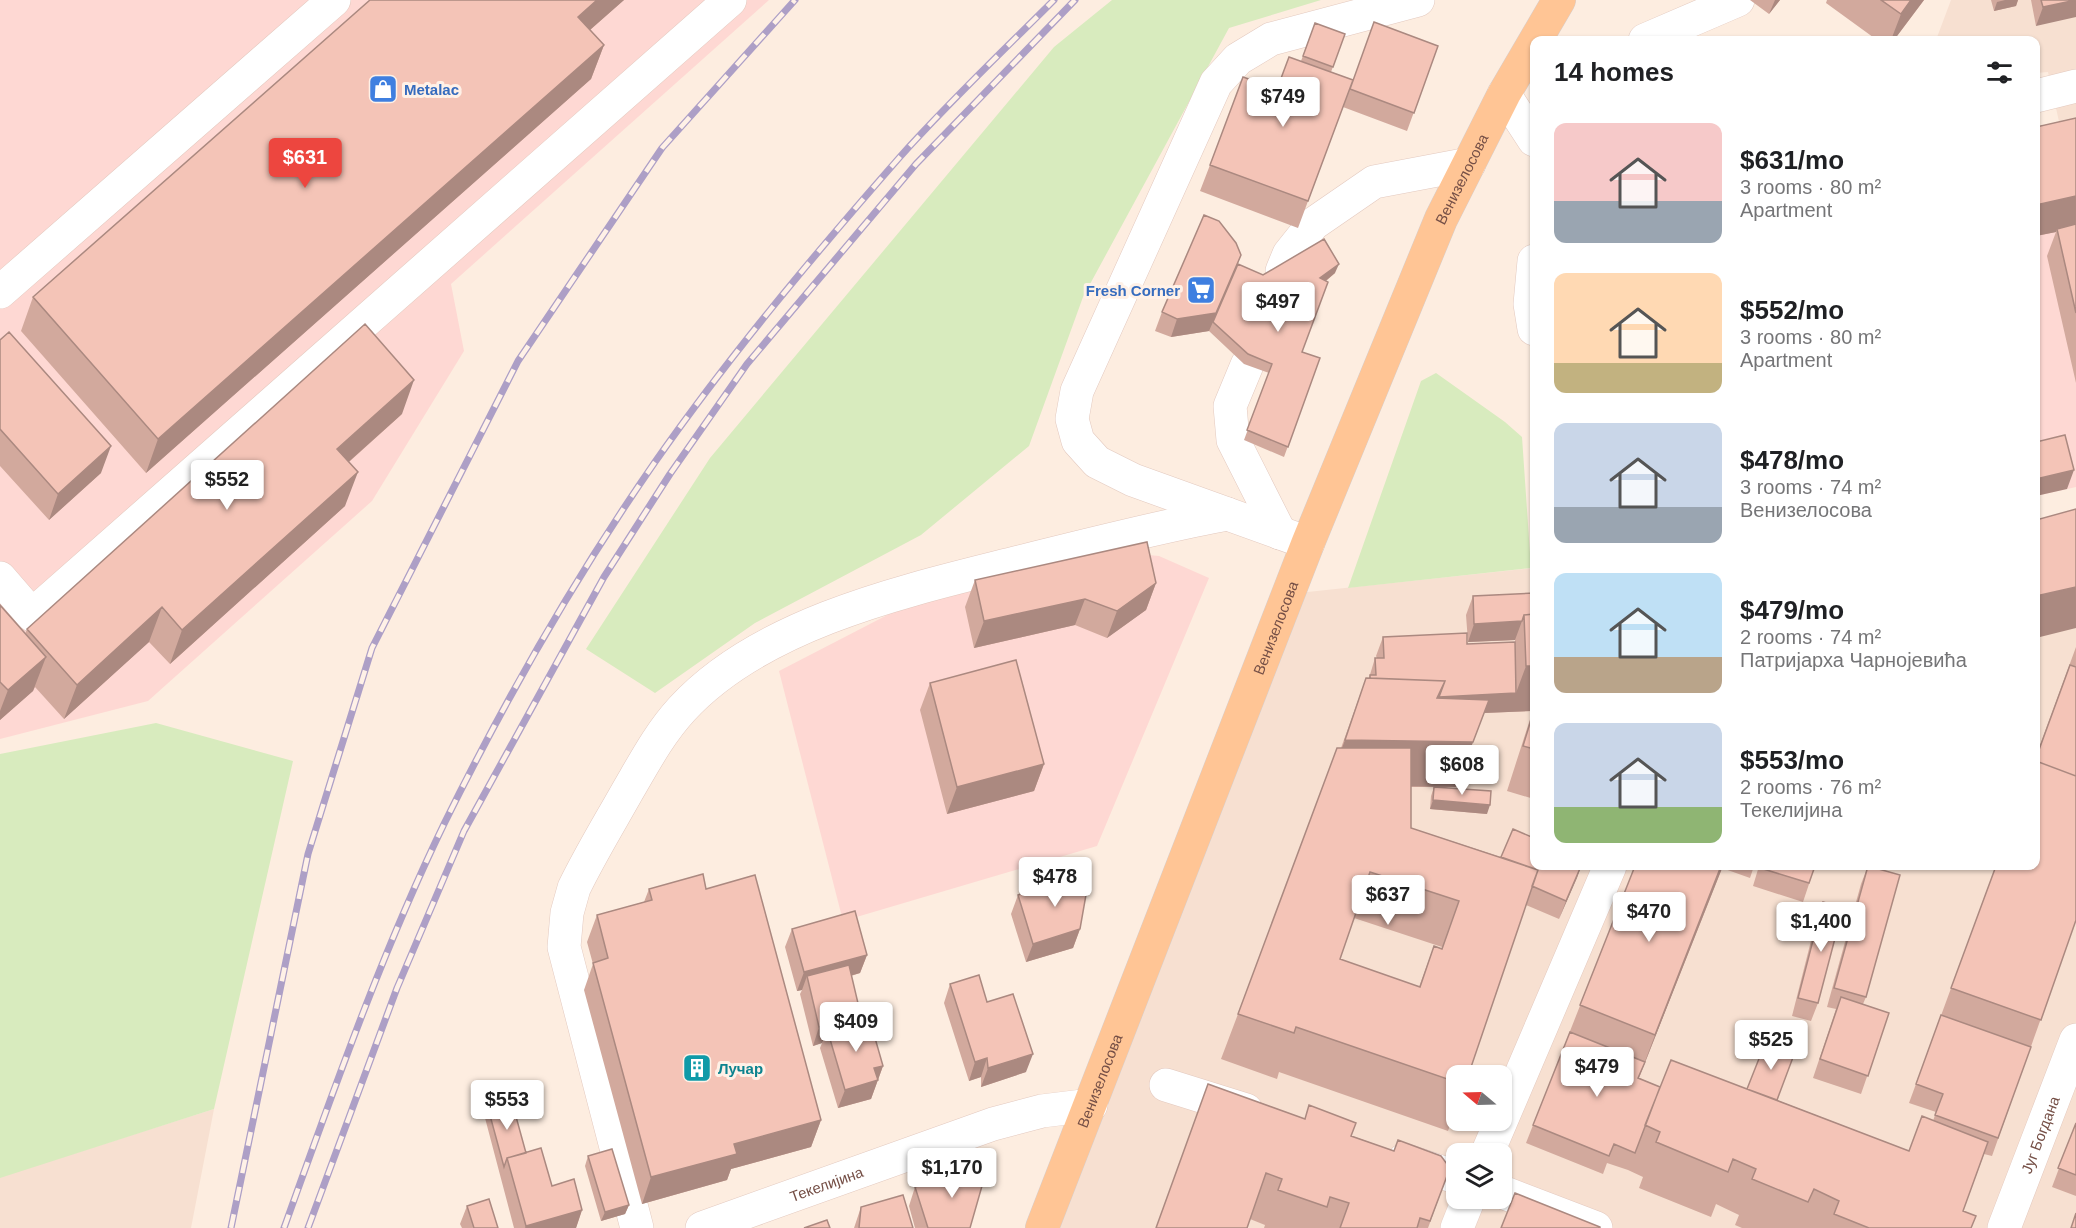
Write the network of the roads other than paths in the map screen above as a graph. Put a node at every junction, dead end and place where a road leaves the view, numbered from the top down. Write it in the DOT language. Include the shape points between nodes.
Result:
graph roads {
  1 [pos="334,0"];
  2 [pos="730,0"];
  3 [pos="1418,0"];
  4 [pos="1559,0"];
  5 [pos="1738,0"];
  6 [pos="1542,36"];
  7 [pos="1654,36"];
  8 [pos="1529,63"];
  9 [pos="2076,86"];
  10 [pos="1504,94"];
  11 [pos="2040,95"];
  12 [pos="1530,134"];
  13 [pos="1468,164"];
  14 [pos="1282,271"];
  15 [pos="0,292"];
  16 [pos="1247,364"];
  17 [pos="1227,514"];
  18 [pos="1294,538"];
  19 [pos="0,578"];
  20 [pos="1608,870"];
  21 [pos="2076,1040"];
  22 [pos="1166,1085"];
  23 [pos="1091,1105"];
  24 [pos="1278,1120"];
  25 [pos="1492,1143"];
  26 [pos="1378,1152"];
  27 [pos="1446,1174"];
  28 [pos="1512,1196"];
  29 [pos="1465,1209"];
  30 [pos="637,1228"];
  31 [pos="702,1228"];
  32 [pos="1042,1228"];
  33 [pos="1457,1228"];
  34 [pos="1596,1228"];
  35 [pos="2004,1228"];
  1 -- 15 [label="street"];
  2 -- 19 [label="street" via="32,615"];
  3 -- 17 [label="street" via="1271,39 1238,58 1216,84 1077,391 1072,420 1078,441 1097,462 1133,480"];
  4 -- 6 [label="main road, Венизелосова"];
  5 -- 7 [label="street"];
  8 -- 10 [label="main road, Венизелосова"];
  9 -- 11 [label="street"];
  10 -- 12 [label="street"];
  10 -- 13 [label="main road, Венизелосова"];
  13 -- 14 [label="street" via="1374,182 1313,224 1289,254"];
  13 -- 18 [label="main road, Венизелосова"];
  16 -- 18 [label="street" via="1230,406 1233,440"];
  17 -- 18 [label="street"];
  17 -- 30 [label="street" via="1160,526 897,592 837,614 764,648 715,679 661,734 574,888 564,947"];
  18 -- 23 [label="main road, Венизелосова"];
  20 -- 25 [label="street"];
  21 -- 35 [label="street, Југ Богдана"];
  22 -- 24 [label="street"];
  23 -- 31 [label="street, Текелијина" via="1042,1111 993,1124"];
  23 -- 32 [label="main road, Венизелосова"];
  26 -- 27 [label="street"];
  28 -- 34 [label="street"];
  29 -- 33 [label="street"];
}
